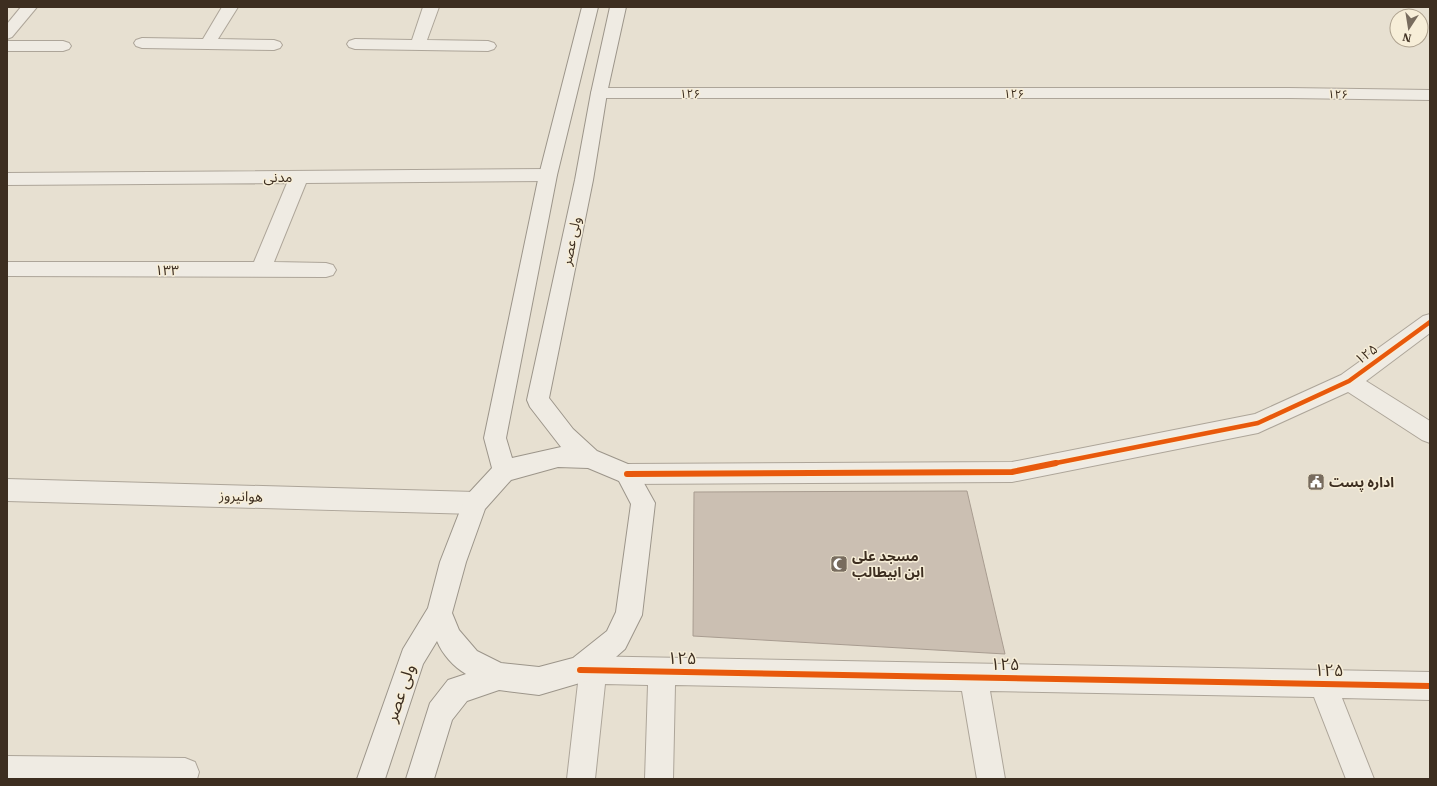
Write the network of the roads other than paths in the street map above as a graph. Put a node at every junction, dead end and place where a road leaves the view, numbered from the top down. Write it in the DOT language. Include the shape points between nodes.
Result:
graph roads {
  1 [pos="29,7"];
  2 [pos="230,7"];
  3 [pos="431,7"];
  4 [pos="590,7"];
  5 [pos="618,7"];
  6 [pos="7,34"];
  7 [pos="142,43"];
  8 [pos="208,44"];
  9 [pos="355,44"];
  10 [pos="274,45"];
  11 [pos="418,45"];
  12 [pos="7,46"];
  13 [pos="63,46"];
  14 [pos="488,46"];
  15 [pos="599,93"];
  16 [pos="1430,95"];
  17 [pos="548,175"];
  18 [pos="299,177"];
  19 [pos="7,179"];
  20 [pos="7,269"];
  21 [pos="261,270"];
  22 [pos="326,270"];
  23 [pos="1430,322"];
  24 [pos="1349,381"];
  25 [pos="1430,433"];
  26 [pos="589,458"];
  27 [pos="504,471"];
  28 [pos="627,474"];
  29 [pos="7,490"];
  30 [pos="475,503"];
  31 [pos="439,613"];
  32 [pos="587,670"];
  33 [pos="662,672"];
  34 [pos="499,676"];
  35 [pos="974,678"];
  36 [pos="1323,684"];
  37 [pos="1430,686"];
  38 [pos="7,770"];
  39 [pos="185,772"];
  40 [pos="371,779"];
  41 [pos="420,779"];
  42 [pos="581,779"];
  43 [pos="659,779"];
  44 [pos="991,779"];
  45 [pos="1360,779"];
  1 -- 6 [label="street"];
  2 -- 8 [label="street"];
  3 -- 11 [label="street"];
  4 -- 17 [label="street"];
  5 -- 15 [label="street, ولی عصر"];
  7 -- 8 [label="street"];
  8 -- 10 [label="street"];
  9 -- 11 [label="street"];
  11 -- 14 [label="street"];
  12 -- 13 [label="street"];
  15 -- 16 [label="street, ۱۲۶"];
  15 -- 26 [label="street, ولی عصر" via="584,180 538,400 565,436"];
  17 -- 18 [label="street, مدنی"];
  17 -- 27 [label="street" via="495,438"];
  18 -- 19 [label="street, مدنی"];
  18 -- 21 [label="street"];
  20 -- 21 [label="street, ۱۳۳"];
  21 -- 22 [label="street, ۱۳۳"];
  23 -- 24 [label="street, ۱۲۵"];
  24 -- 25 [label="street"];
  24 -- 28 [label="street, ۱۲۵" via="1258,423 1012,472"];
  26 -- 27 [label="street" via="558,457"];
  26 -- 28 [label="street"];
  27 -- 30 [label="street"];
  28 -- 32 [label="street" via="643,503 629,615 616,640"];
  29 -- 30 [label="street, هوانیروز"];
  30 -- 31 [label="street, ولی عصر" via="452,562"];
  31 -- 34 [label="street" via="449,639 468,660"];
  31 -- 40 [label="street, ولی عصر" via="412,658"];
  32 -- 33 [label="street, ۱۲۵"];
  32 -- 34 [label="street" via="539,681"];
  32 -- 42 [label="street"];
  33 -- 35 [label="street, ۱۲۵"];
  33 -- 43 [label="street"];
  34 -- 41 [label="street" via="458,690 440,713"];
  35 -- 36 [label="street, ۱۲۵"];
  35 -- 44 [label="street"];
  36 -- 37 [label="street, ۱۲۵"];
  36 -- 45 [label="street"];
  38 -- 39 [label="street"];
}
